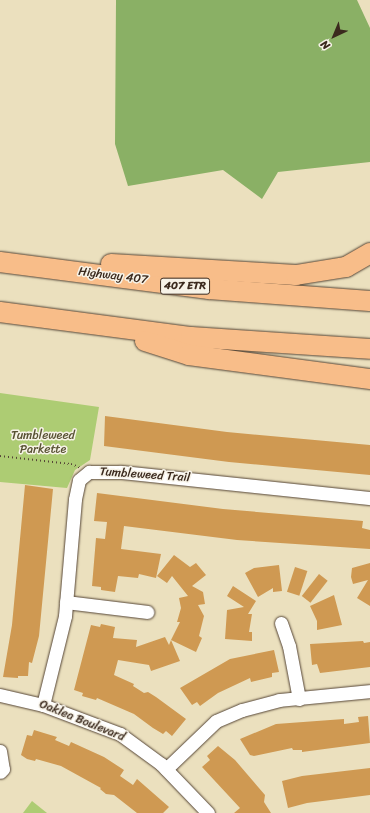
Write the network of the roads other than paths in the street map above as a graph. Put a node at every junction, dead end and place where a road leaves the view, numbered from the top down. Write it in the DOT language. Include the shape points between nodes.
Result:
graph roads {
  1 [pos="370,253"];
  2 [pos="0,262"];
  3 [pos="27,265"];
  4 [pos="370,302"];
  5 [pos="0,312"];
  6 [pos="104,327"];
  7 [pos="370,349"];
  8 [pos="370,380"];
  9 [pos="370,498"];
  10 [pos="66,602"];
  11 [pos="147,612"];
  12 [pos="280,623"];
  13 [pos="370,691"];
  14 [pos="0,695"];
  15 [pos="299,699"];
  16 [pos="43,705"];
  17 [pos="0,751"];
  18 [pos="166,769"];
  19 [pos="0,772"];
  20 [pos="208,813"];
  1 -- 3 [label="highway" via="346,267 296,275 68,261"];
  2 -- 3 [label="highway, Highway 407 / 407 ETR"];
  3 -- 4 [label="highway, Highway 407 / 407 ETR" via="208,289"];
  5 -- 6 [label="highway"];
  6 -- 7 [label="highway" via="191,337"];
  6 -- 8 [label="highway" via="189,355"];
  9 -- 10 [label="street, Tumbleweed Trail" via="121,472 89,472 79,480 75,499"];
  10 -- 11 [label="street"];
  10 -- 16 [label="street, Tumbleweed Trail"];
  12 -- 15 [label="street" via="289,646"];
  13 -- 15 [label="street"];
  14 -- 16 [label="street, Oaklea Boulevard"];
  15 -- 18 [label="street" via="279,700 242,710 216,721"];
  16 -- 18 [label="street, Oaklea Boulevard" via="120,734"];
  17 -- 19 [label="street" via="3,769"];
  18 -- 20 [label="street, Oaklea Boulevard"];
}
